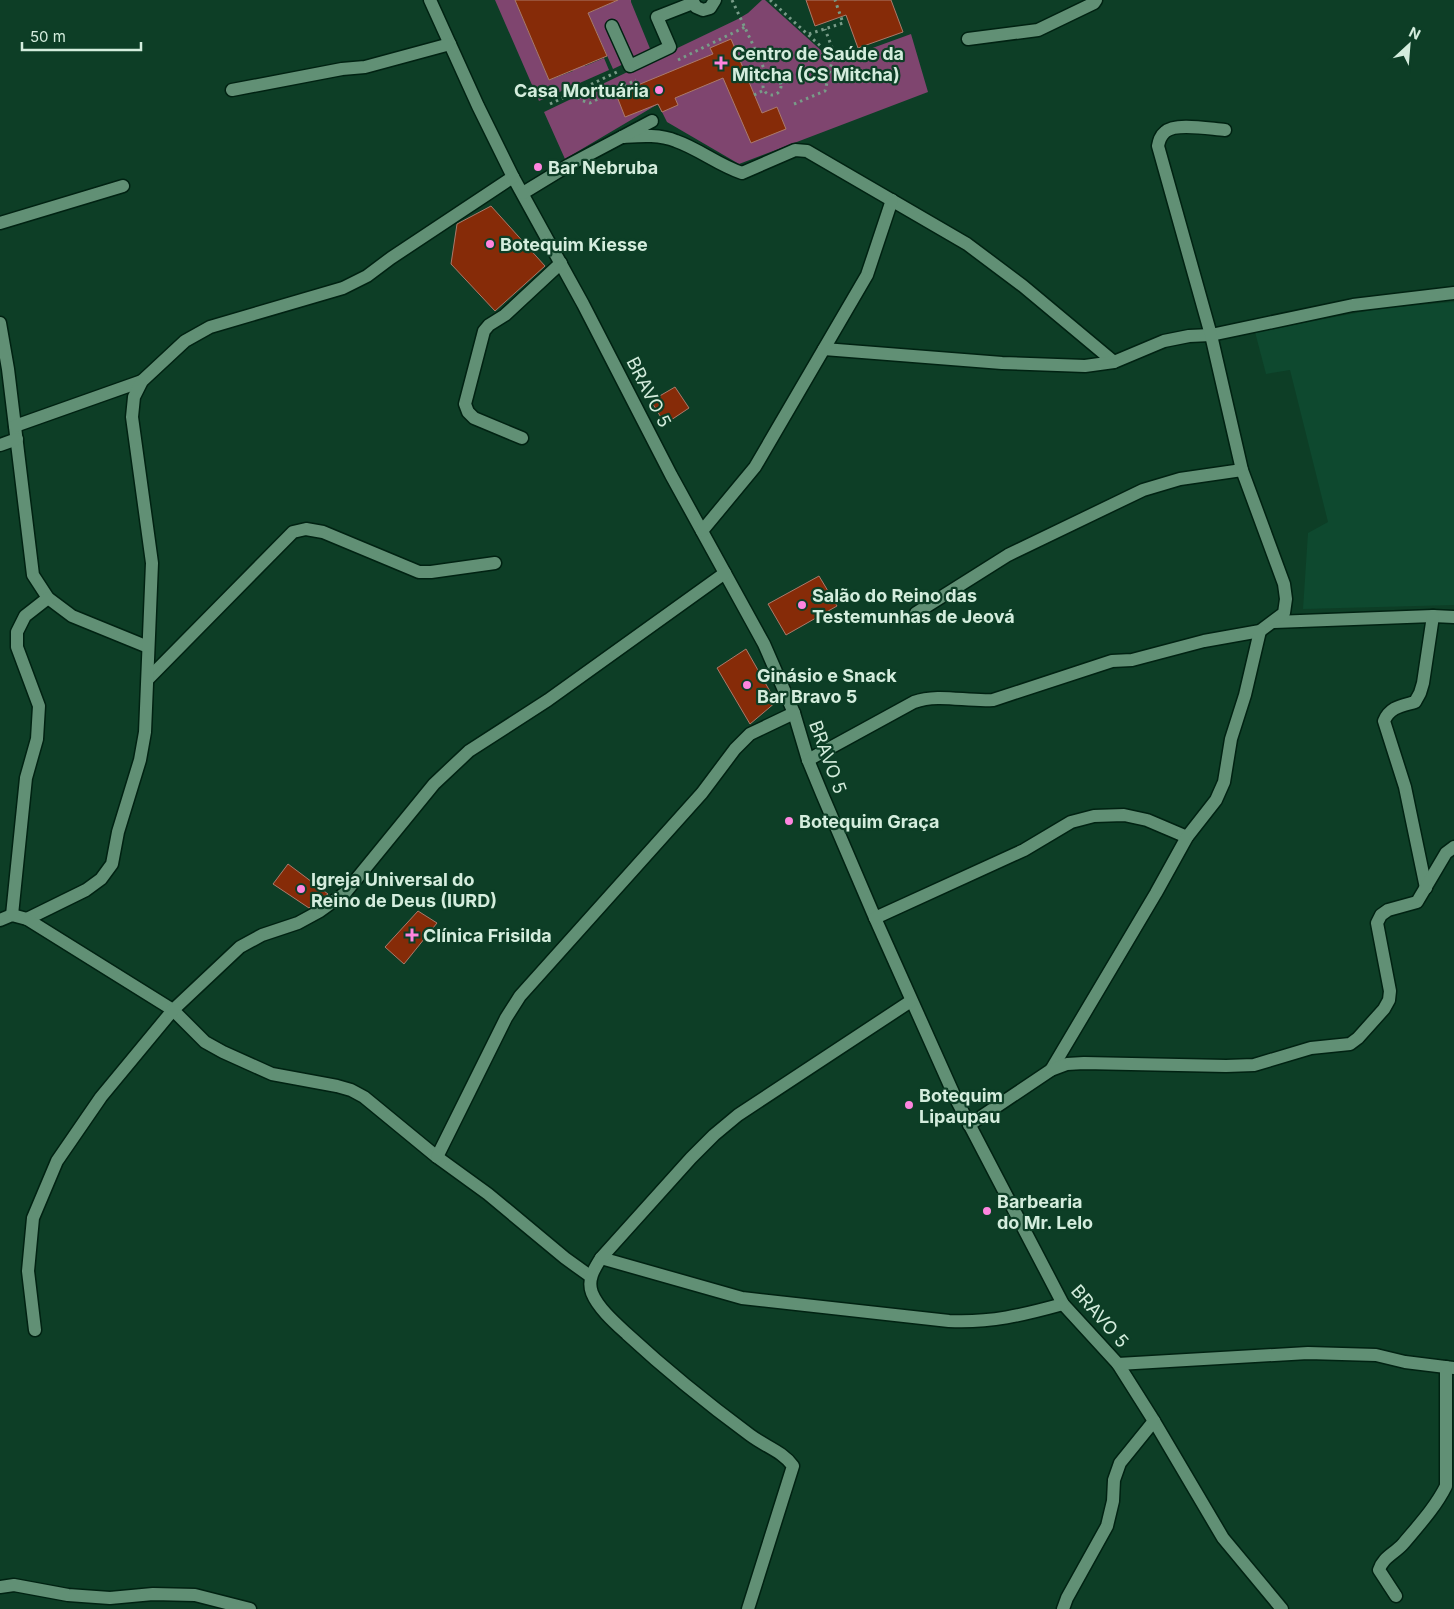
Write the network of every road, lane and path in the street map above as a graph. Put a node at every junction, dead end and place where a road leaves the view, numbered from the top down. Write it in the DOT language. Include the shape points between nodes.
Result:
graph roads {
  1 [pos="430,0"];
  2 [pos="715,0"];
  3 [pos="732,0"];
  4 [pos="770,0"];
  5 [pos="835,0"];
  6 [pos="1096,0"];
  7 [pos="692,1"];
  8 [pos="612,26"];
  9 [pos="825,29"];
  10 [pos="808,34"];
  11 [pos="968,39"];
  12 [pos="450,44"];
  13 [pos="833,57"];
  14 [pos="630,66"];
  15 [pos="768,77"];
  16 [pos="232,90"];
  17 [pos="764,90"];
  18 [pos="754,95"];
  19 [pos="550,104"];
  20 [pos="794,104"];
  21 [pos="652,121"];
  22 [pos="1224,130"];
  23 [pos="622,137"];
  24 [pos="513,177"];
  25 [pos="123,186"];
  26 [pos="523,193"];
  27 [pos="892,200"];
  28 [pos="0,223"];
  29 [pos="561,263"];
  30 [pos="1454,293"];
  31 [pos="0,323"];
  32 [pos="1211,335"];
  33 [pos="824,349"];
  34 [pos="1114,362"];
  35 [pos="142,381"];
  36 [pos="15,426"];
  37 [pos="522,438"];
  38 [pos="17,440"];
  39 [pos="0,445"];
  40 [pos="1242,470"];
  41 [pos="702,531"];
  42 [pos="495,563"];
  43 [pos="725,573"];
  44 [pos="48,598"];
  45 [pos="916,613"];
  46 [pos="1433,616"];
  47 [pos="1454,617"];
  48 [pos="1274,622"];
  49 [pos="1260,630"];
  50 [pos="148,647"];
  51 [pos="148,679"];
  52 [pos="794,712"];
  53 [pos="808,760"];
  54 [pos="1187,837"];
  55 [pos="1454,847"];
  56 [pos="1426,888"];
  57 [pos="6,918"];
  58 [pos="874,918"];
  59 [pos="27,919"];
  60 [pos="911,1001"];
  61 [pos="173,1010"];
  62 [pos="1051,1070"];
  63 [pos="969,1125"];
  64 [pos="438,1157"];
  65 [pos="601,1258"];
  66 [pos="590,1276"];
  67 [pos="1063,1304"];
  68 [pos="35,1330"];
  69 [pos="1118,1364"];
  70 [pos="1450,1367"];
  71 [pos="1154,1421"];
  72 [pos="0,1587"];
  73 [pos="1396,1596"];
  74 [pos="250,1609"];
  75 [pos="748,1609"];
  76 [pos="1063,1609"];
  77 [pos="1282,1609"];
  1 -- 12 [label="street, BRAVO 5"];
  2 -- 7 [label="street" via="710,8 703,10 696,8"];
  3 -- 15 [label="path"];
  4 -- 10 [label="path"];
  5 -- 9 [label="path" via="843,23"];
  6 -- 11 [label="street" via="1038,30"];
  7 -- 14 [label="street" via="657,17 670,47"];
  8 -- 14 [label="street"];
  9 -- 10 [label="path"];
  9 -- 13 [label="path" via="837,61"];
  10 -- 13 [label="path"];
  12 -- 16 [label="street" via="365,67"];
  12 -- 24 [label="street, BRAVO 5"];
  13 -- 20 [label="path" via="825,91"];
  14 -- 19 [label="path"];
  15 -- 17 [label="path"];
  15 -- 17 [label="path" via="777,78 781,88 772,95"];
  17 -- 18 [label="path"];
  21 -- 23 [label="street"];
  22 -- 32 [label="street" via="1174,126 1160,137 1158,146"];
  23 -- 26 [label="street"];
  23 -- 27 [label="street" via="650,136 675,140 742,173 795,150 807,151"];
  24 -- 26 [label="street, BRAVO 5"];
  24 -- 35 [label="street" via="367,276 343,288 210,327 185,341"];
  25 -- 28 [label="street"];
  26 -- 29 [label="street, BRAVO 5"];
  27 -- 33 [label="street" via="867,275"];
  27 -- 34 [label="street" via="967,244"];
  29 -- 37 [label="street" via="484,331 465,404 474,418"];
  29 -- 41 [label="street, BRAVO 5"];
  30 -- 32 [label="street" via="1353,305"];
  31 -- 36 [label="street"];
  32 -- 34 [label="street" via="1164,341"];
  32 -- 40 [label="street"];
  33 -- 34 [label="street" via="1002,363 1086,366"];
  33 -- 41 [label="street" via="755,467"];
  35 -- 36 [label="street"];
  35 -- 50 [label="street" via="134,397 132,417 152,563"];
  36 -- 38 [label="street"];
  38 -- 39 [label="street"];
  38 -- 44 [label="street" via="33,575"];
  40 -- 45 [label="street" via="1180,479 1143,490 1008,555"];
  40 -- 48 [label="street" via="1284,584 1284,613"];
  41 -- 43 [label="street, BRAVO 5"];
  42 -- 51 [label="street" via="419,572 323,532 306,529 293,532"];
  43 -- 52 [label="street, BRAVO 5" via="764,644"];
  43 -- 61 [label="street" via="548,700 469,751 434,784 345,893 298,923 262,935 240,947"];
  44 -- 50 [label="street" via="72,616"];
  44 -- 57 [label="street" via="25,616 17,632 17,647 39,706 37,739 26,778"];
  46 -- 47 [label="street"];
  46 -- 48 [label="street"];
  46 -- 56 [label="street" via="1420,693 1414,702 1393,708 1384,721 1405,787"];
  48 -- 49 [label="street"];
  49 -- 53 [label="street" via="1132,660 1112,661 993,700 923,699"];
  49 -- 54 [label="street" via="1231,739 1224,782 1216,800"];
  50 -- 51 [label="street"];
  51 -- 59 [label="street" via="144,741 112,864 101,879 86,890"];
  52 -- 53 [label="street, BRAVO 5"];
  52 -- 64 [label="street" via="750,734 702,793 520,996"];
  53 -- 58 [label="street, BRAVO 5"];
  54 -- 58 [label="street" via="1147,820 1124,815 1094,816 1071,822 1024,850"];
  54 -- 62 [label="street"];
  55 -- 56 [label="street" via="1446,853"];
  56 -- 62 [label="street" via="1417,902 1380,915 1377,922 1389,1000 1350,1044 1311,1048 1254,1064 1084,1063 1067,1064"];
  57 -- 59 [label="street"];
  58 -- 60 [label="street, BRAVO 5"];
  59 -- 61 [label="street"];
  60 -- 63 [label="street, BRAVO 5"];
  60 -- 65 [label="street" via="738,1115 691,1158"];
  61 -- 64 [label="street" via="206,1042 272,1074 337,1086 364,1097"];
  61 -- 68 [label="street" via="102,1097 57,1161 33,1218 28,1271"];
  62 -- 63 [label="street"];
  63 -- 67 [label="street, BRAVO 5"];
  64 -- 66 [label="street"];
  65 -- 66 [label="street"];
  65 -- 67 [label="street" via="742,1298 949,1321 1008,1318"];
  66 -- 75 [label="street" via="592,1293 607,1315 721,1414 762,1444 786,1456 793,1466"];
  67 -- 69 [label="street, BRAVO 5"];
  69 -- 70 [label="street" via="1308,1353 1376,1355"];
  69 -- 71 [label="street, BRAVO 5"];
  70 -- 73 [label="street" via="1446,1486 1437,1503 1401,1546 1381,1564 1379,1570"];
  71 -- 76 [label="street" via="1120,1463 1107,1526"];
  71 -- 77 [label="street, BRAVO 5" via="1223,1538"];
  72 -- 74 [label="street" via="14,1585 68,1595 110,1598 195,1595"];
}
